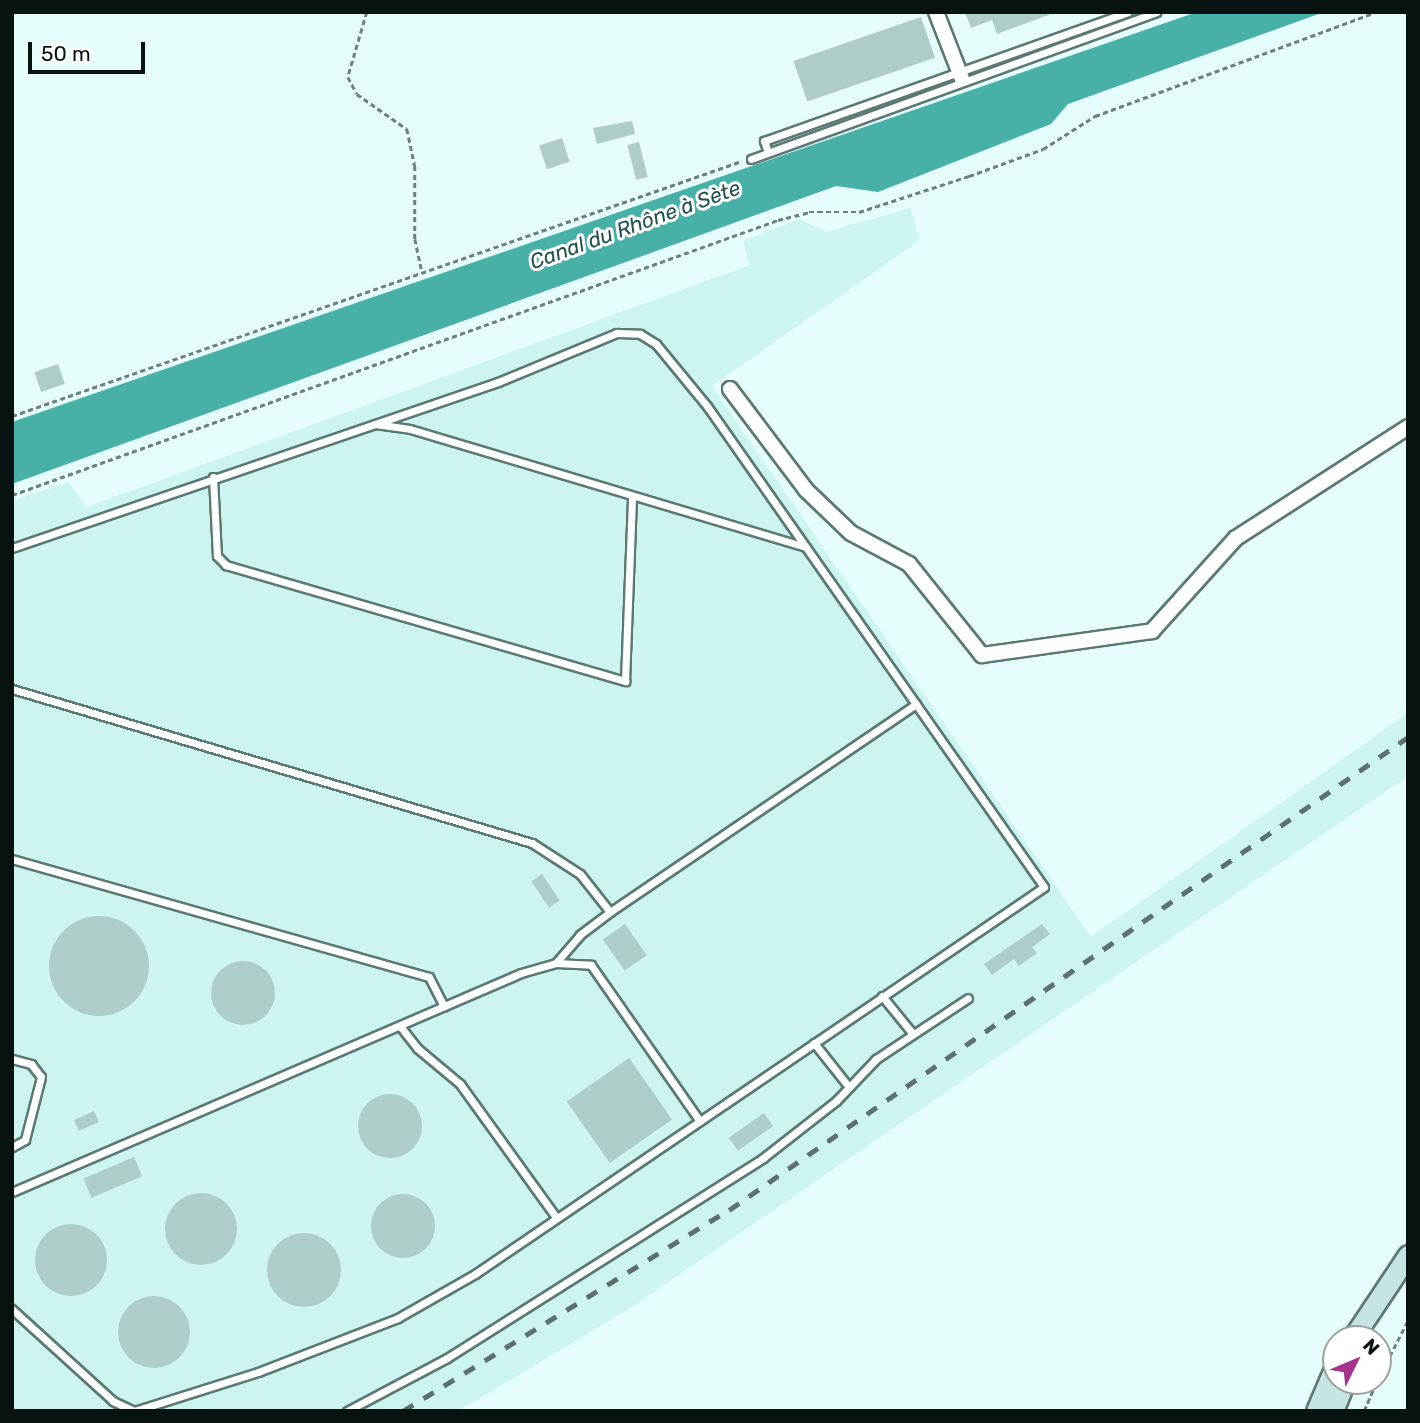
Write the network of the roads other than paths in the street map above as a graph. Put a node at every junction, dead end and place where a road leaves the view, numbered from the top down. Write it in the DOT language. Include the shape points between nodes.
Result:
graph roads {
  1 [pos="936,12"];
  2 [pos="1128,12"];
  3 [pos="1156,12"];
  4 [pos="960,75"];
  5 [pos="768,152"];
  6 [pos="751,159"];
  7 [pos="730,389"];
  8 [pos="374,423"];
  9 [pos="1408,427"];
  10 [pos="213,477"];
  11 [pos="632,499"];
  12 [pos="806,547"];
  13 [pos="12,548"];
  14 [pos="12,689"];
  15 [pos="916,704"];
  16 [pos="12,859"];
  17 [pos="610,912"];
  18 [pos="556,963"];
  19 [pos="882,996"];
  20 [pos="968,998"];
  21 [pos="444,1006"];
  22 [pos="400,1026"];
  23 [pos="913,1034"];
  24 [pos="814,1044"];
  25 [pos="12,1059"];
  26 [pos="849,1087"];
  27 [pos="700,1121"];
  28 [pos="12,1147"];
  29 [pos="12,1192"];
  30 [pos="556,1217"];
  31 [pos="1408,1255"];
  32 [pos="1408,1276"];
  33 [pos="12,1309"];
  34 [pos="1361,1325"];
  35 [pos="1376,1325"];
  36 [pos="134,1411"];
  37 [pos="347,1411"];
  1 -- 4 [label="street"];
  2 -- 4 [label="lane"];
  3 -- 4 [label="lane"];
  4 -- 5 [label="lane"];
  4 -- 5 [label="lane" via="764,141"];
  5 -- 6 [label="lane"];
  7 -- 9 [label="street" via="806,490 851,533 909,564 982,654 1152,631 1236,538"];
  8 -- 10 [label="lane"];
  8 -- 11 [label="lane" via="410,429"];
  8 -- 12 [label="lane" via="617,333 640,334 656,344 707,406"];
  10 -- 11 [label="lane" via="217,556 226,565 625,681"];
  10 -- 13 [label="lane"];
  11 -- 12 [label="lane"];
  12 -- 15 [label="lane"];
  14 -- 17 [label="lane" via="500,830 532,843 580,874"];
  15 -- 17 [label="lane"];
  15 -- 19 [label="lane" via="1044,887"];
  16 -- 21 [label="lane" via="429,977"];
  17 -- 18 [label="lane" via="580,935"];
  18 -- 21 [label="lane"];
  18 -- 27 [label="lane" via="591,965"];
  19 -- 23 [label="lane"];
  19 -- 24 [label="lane"];
  20 -- 23 [label="lane"];
  21 -- 22 [label="lane"];
  22 -- 29 [label="lane"];
  22 -- 30 [label="lane" via="417,1048 460,1084"];
  23 -- 26 [label="lane" via="876,1059"];
  24 -- 26 [label="lane"];
  24 -- 27 [label="lane"];
  25 -- 28 [label="lane" via="32,1064 41,1077 25,1140"];
  26 -- 37 [label="lane" via="763,1158 635,1243 447,1358"];
  27 -- 30 [label="lane"];
  30 -- 36 [label="lane" via="475,1274 398,1318 258,1372"];
  31 -- 34 [label="main road"];
  32 -- 35 [label="main road"];
  33 -- 36 [label="lane" via="113,1401"];
}
